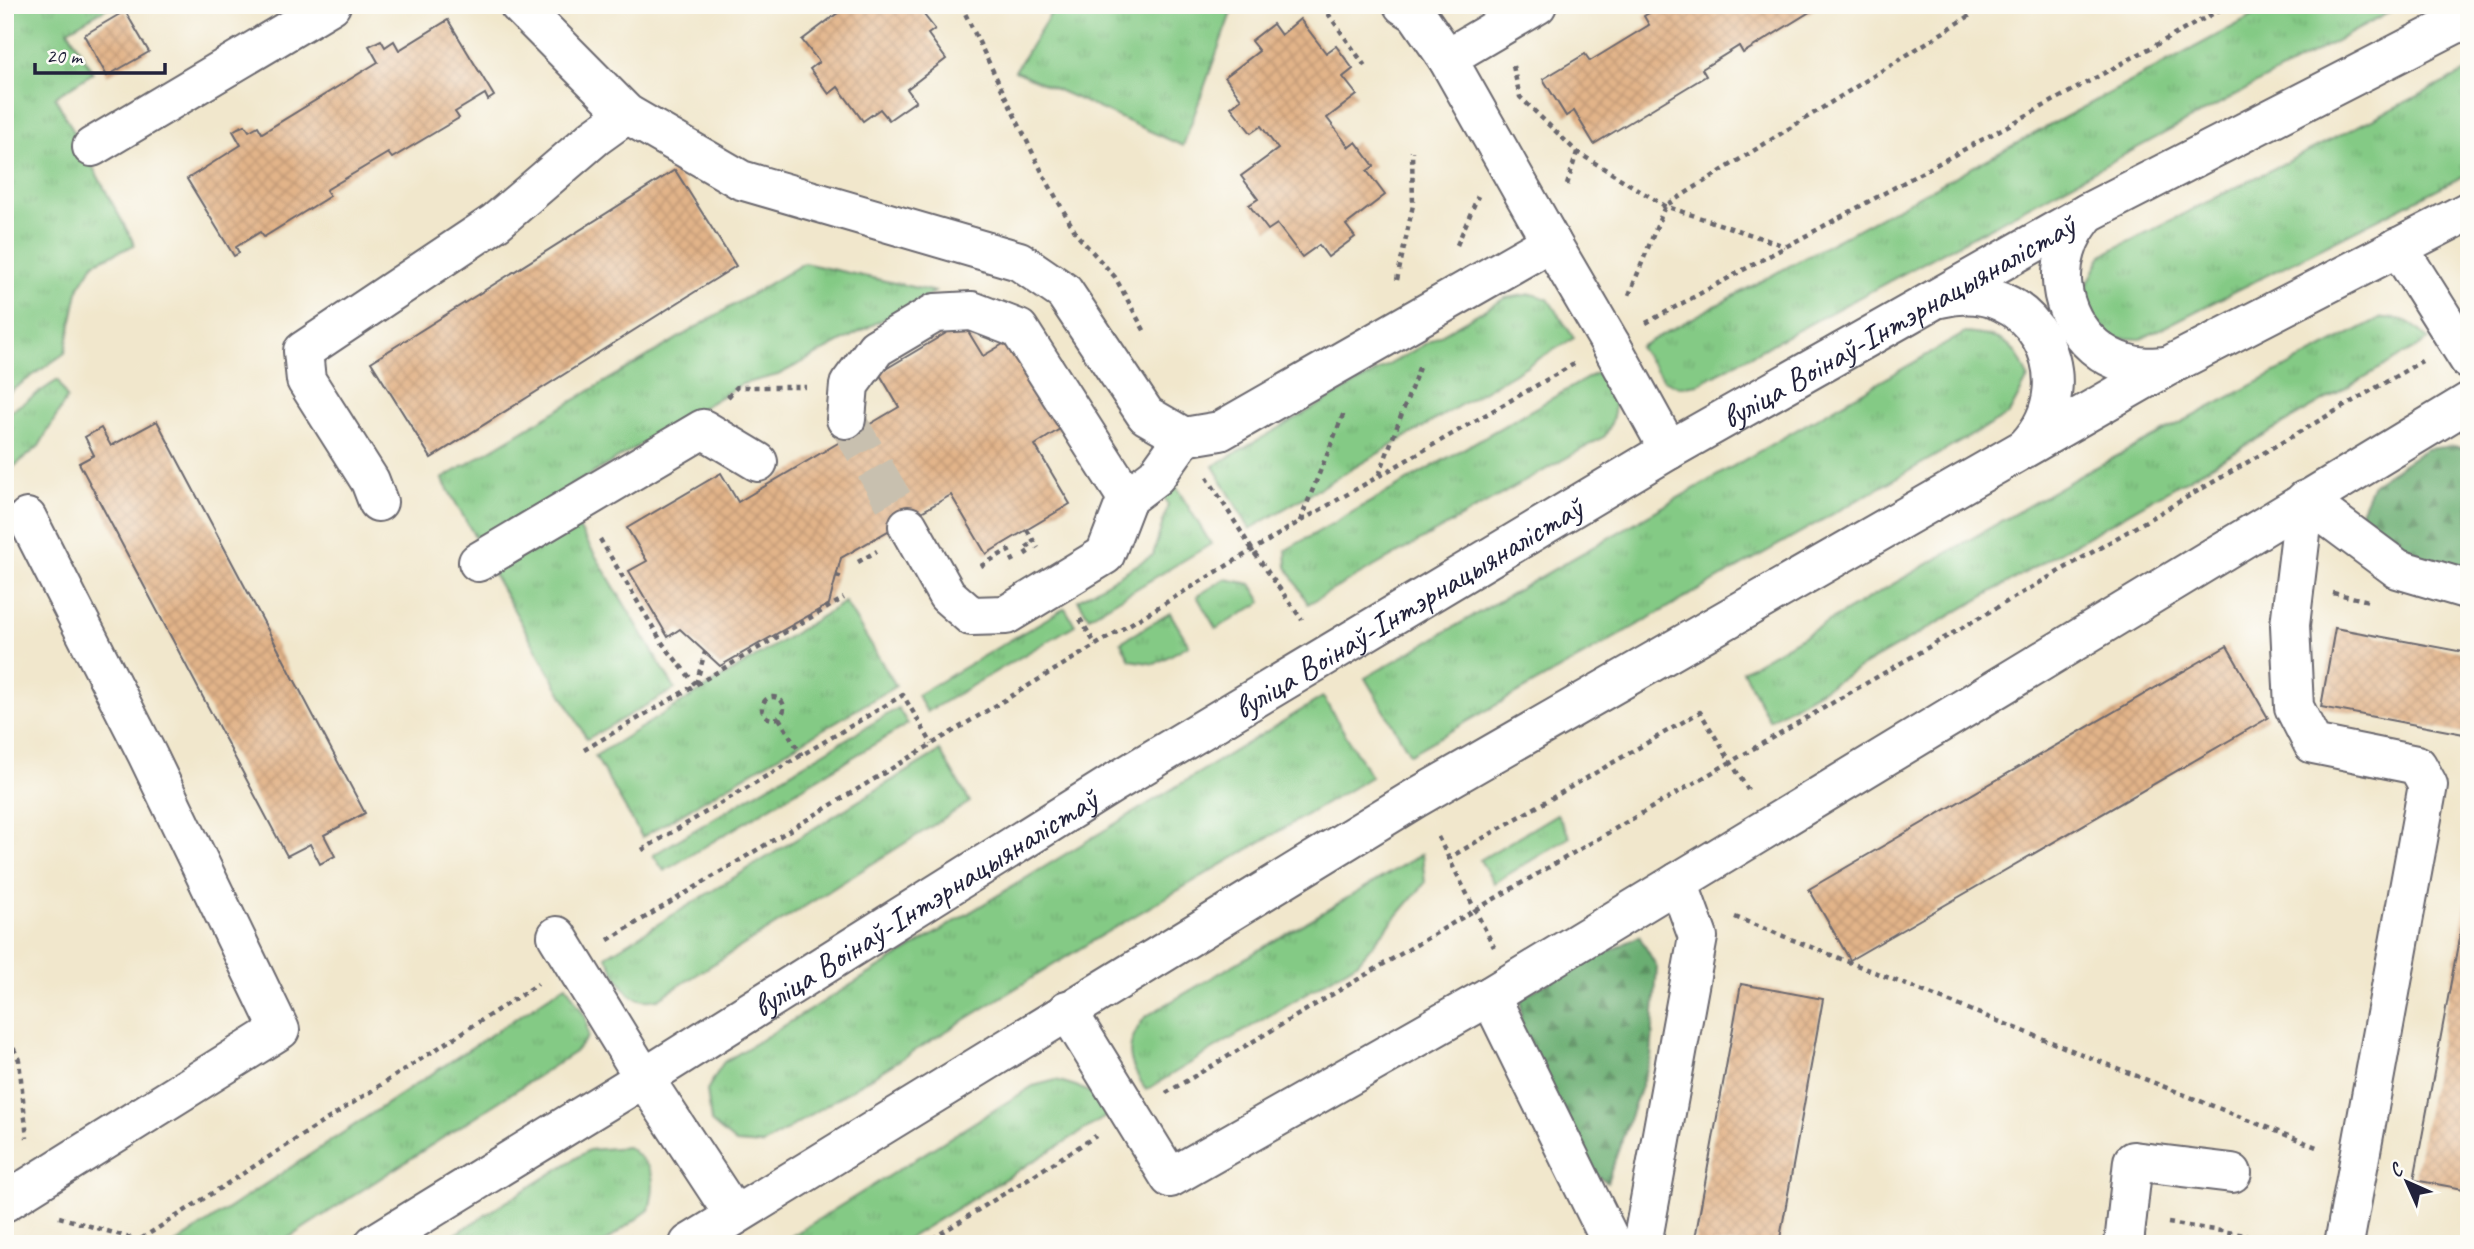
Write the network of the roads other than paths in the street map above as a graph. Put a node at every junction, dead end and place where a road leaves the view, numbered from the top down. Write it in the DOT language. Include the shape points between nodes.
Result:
graph roads {
  1 [pos="331,5"];
  2 [pos="519,5"];
  3 [pos="1403,5"];
  4 [pos="1537,5"];
  5 [pos="2469,17"];
  6 [pos="1447,58"];
  7 [pos="627,114"];
  8 [pos="92,147"];
  9 [pos="2469,211"];
  10 [pos="2087,213"];
  11 [pos="1550,242"];
  12 [pos="2398,247"];
  13 [pos="1933,301"];
  14 [pos="2469,360"];
  15 [pos="2168,366"];
  16 [pos="2469,402"];
  17 [pos="846,419"];
  18 [pos="1184,437"];
  19 [pos="1668,450"];
  20 [pos="2023,450"];
  21 [pos="758,462"];
  22 [pos="1127,498"];
  23 [pos="2305,500"];
  24 [pos="378,502"];
  25 [pos="27,518"];
  26 [pos="908,526"];
  27 [pos="478,562"];
  28 [pos="2469,590"];
  29 [pos="1678,882"];
  30 [pos="565,949"];
  31 [pos="1490,996"];
  32 [pos="1067,1010"];
  33 [pos="644,1078"];
  34 [pos="2231,1173"];
  35 [pos="18,1193"];
  36 [pos="734,1215"];
  37 [pos="374,1244"];
  38 [pos="689,1244"];
  39 [pos="1612,1244"];
  40 [pos="1642,1244"];
  41 [pos="2124,1244"];
  42 [pos="2344,1244"];
  1 -- 8 [label="main road"];
  2 -- 7 [label="main road"];
  3 -- 6 [label="main road" via="1416,13"];
  4 -- 6 [label="main road"];
  5 -- 10 [label="main road, вуліца Воінаў-Інтэрнацыяналістаў"];
  6 -- 11 [label="main road"];
  7 -- 18 [label="main road" via="741,180 1019,261 1064,292 1146,415"];
  7 -- 24 [label="main road" via="496,222 303,351 306,380 370,481"];
  9 -- 12 [label="main road"];
  10 -- 13 [label="main road, вуліца Воінаў-Інтэрнацыяналістаў"];
  10 -- 15 [label="main road" via="2065,252 2064,297 2072,319 2102,353 2145,368"];
  11 -- 18 [label="main road" via="1220,431"];
  11 -- 19 [label="main road"];
  12 -- 14 [label="main road"];
  12 -- 15 [label="main road"];
  13 -- 19 [label="main road, вуліца Воінаў-Інтэрнацыяналістаў"];
  13 -- 20 [label="main road" via="1952,295 1993,299 2028,319 2040,334 2054,374 2053,395 2048,415"];
  15 -- 20 [label="main road"];
  16 -- 23 [label="main road"];
  17 -- 22 [label="main road" via="849,385 876,348 935,313 972,312 1018,329"];
  18 -- 22 [label="main road" via="1156,476"];
  19 -- 33 [label="main road, вуліца Воінаў-Інтэрнацыяналістаў" via="1112,784"];
  20 -- 32 [label="main road" via="1414,799"];
  21 -- 27 [label="main road" via="703,429"];
  22 -- 26 [label="main road" via="1105,555 1006,615 971,616 947,595"];
  23 -- 28 [label="main road" via="2398,569"];
  23 -- 29 [label="main road"];
  23 -- 42 [label="main road" via="2290,625 2294,707 2313,744 2417,765 2428,785"];
  25 -- 35 [label="main road" via="280,1030"];
  29 -- 31 [label="main road"];
  29 -- 40 [label="main road" via="1698,937"];
  30 -- 33 [label="main road"];
  31 -- 32 [label="main road" via="1170,1178"];
  31 -- 39 [label="main road"];
  32 -- 36 [label="main road"];
  33 -- 36 [label="main road"];
  33 -- 37 [label="main road, вуліца Воінаў-Інтэрнацыяналістаў"];
  34 -- 41 [label="main road" via="2133,1161"];
  36 -- 38 [label="main road"];
}
